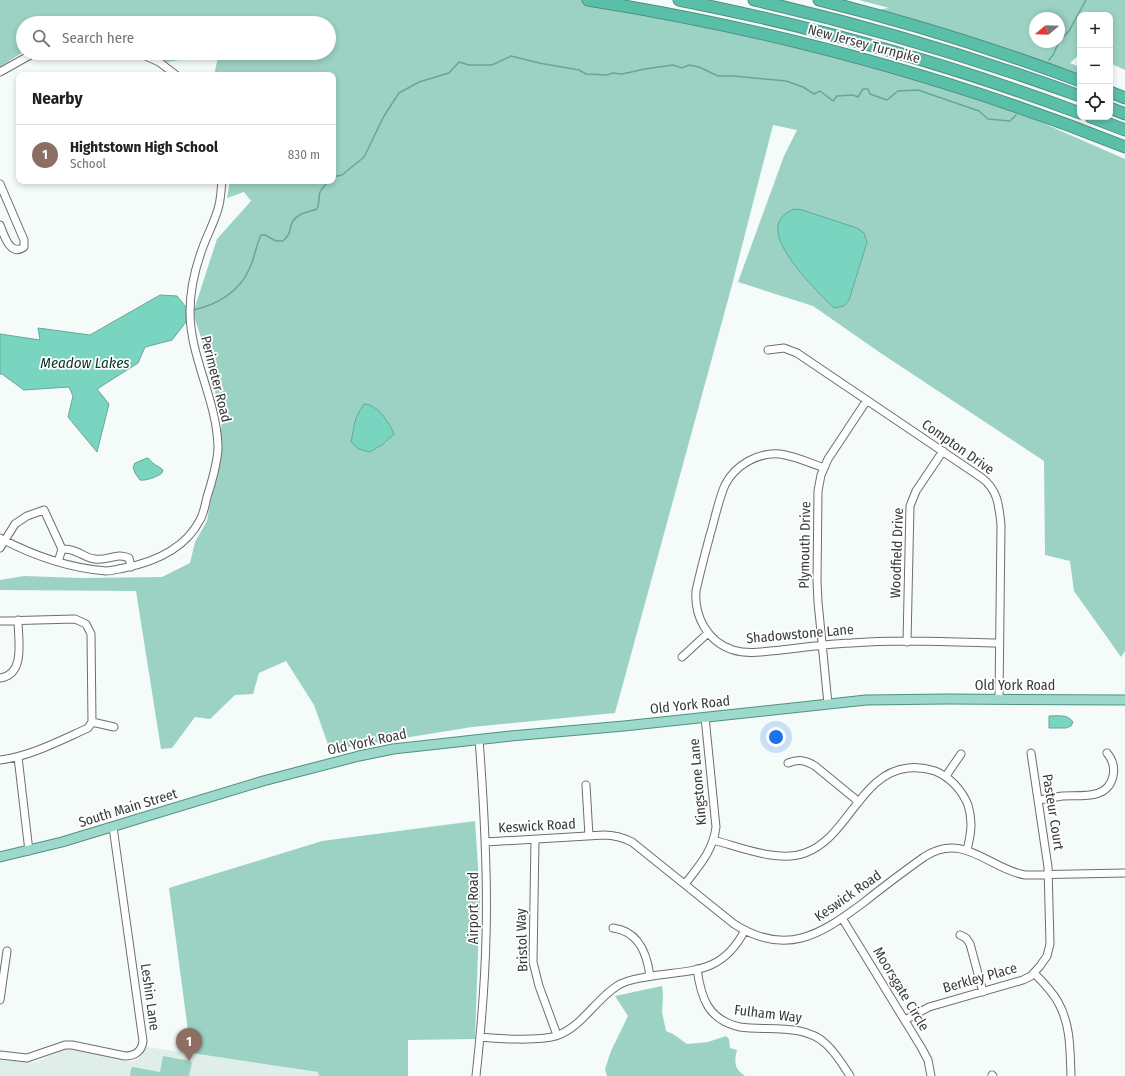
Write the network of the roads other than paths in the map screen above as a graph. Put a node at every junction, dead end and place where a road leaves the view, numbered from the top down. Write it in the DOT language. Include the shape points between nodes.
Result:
graph roads {
  1 [pos="588,0"];
  2 [pos="679,0"];
  3 [pos="754,0"];
  4 [pos="819,0"];
  5 [pos="21,60"];
  6 [pos="155,60"];
  7 [pos="0,72"];
  8 [pos="172,72"];
  9 [pos="1077,79"];
  10 [pos="1113,93"];
  11 [pos="1077,95"];
  12 [pos="1125,98"];
  13 [pos="1113,109"];
  14 [pos="1077,112"];
  15 [pos="1125,114"];
  16 [pos="1099,120"];
  17 [pos="1125,130"];
  18 [pos="1125,147"];
  19 [pos="0,184"];
  20 [pos="222,184"];
  21 [pos="0,225"];
  22 [pos="768,350"];
  23 [pos="867,400"];
  24 [pos="943,451"];
  25 [pos="824,468"];
  26 [pos="3,539"];
  27 [pos="0,548"];
  28 [pos="62,549"];
  29 [pos="58,562"];
  30 [pos="131,567"];
  31 [pos="18,620"];
  32 [pos="0,621"];
  33 [pos="708,633"];
  34 [pos="907,642"];
  35 [pos="999,643"];
  36 [pos="822,646"];
  37 [pos="682,657"];
  38 [pos="0,678"];
  39 [pos="998,699"];
  40 [pos="1125,700"];
  41 [pos="828,704"];
  42 [pos="705,717"];
  43 [pos="92,722"];
  44 [pos="114,727"];
  45 [pos="479,739"];
  46 [pos="1107,753"];
  47 [pos="961,754"];
  48 [pos="1031,754"];
  49 [pos="18,757"];
  50 [pos="0,760"];
  51 [pos="788,763"];
  52 [pos="946,776"];
  53 [pos="263,781"];
  54 [pos="586,785"];
  55 [pos="1038,800"];
  56 [pos="858,802"];
  57 [pos="113,827"];
  58 [pos="589,836"];
  59 [pos="535,840"];
  60 [pos="713,840"];
  61 [pos="485,842"];
  62 [pos="967,850"];
  63 [pos="30,851"];
  64 [pos="0,857"];
  65 [pos="1125,873"];
  66 [pos="1049,875"];
  67 [pos="685,884"];
  68 [pos="842,918"];
  69 [pos="613,928"];
  70 [pos="745,930"];
  71 [pos="960,935"];
  72 [pos="7,951"];
  73 [pos="697,969"];
  74 [pos="1034,972"];
  75 [pos="650,976"];
  76 [pos="984,992"];
  77 [pos="0,1000"];
  78 [pos="905,1020"];
  79 [pos="557,1035"];
  80 [pos="480,1037"];
  81 [pos="0,1056"];
  82 [pos="476,1076"];
  83 [pos="850,1076"];
  84 [pos="931,1076"];
  85 [pos="1071,1076"];
  1 -- 18 [label="highway, New Jersey Turnpike" via="721,24 857,57 997,100"];
  2 -- 14 [label="highway, New Jersey Turnpike" via="756,16 874,46 980,78"];
  3 -- 11 [label="highway, New Jersey Turnpike" via="907,39"];
  4 -- 9 [label="highway" via="939,33"];
  5 -- 7 [label="street"];
  6 -- 8 [label="street"];
  10 -- 12 [label="highway"];
  13 -- 15 [label="highway"];
  16 -- 17 [label="highway"];
  19 -- 21 [label="street" via="24,240 24,247 19,250 10,247"];
  20 -- 30 [label="street, Perimeter Road" via="219,206 202,247 195,273 190,314 194,345 212,406 218,448 211,485 200,520 188,537 170,552 155,560"];
  22 -- 23 [label="street, Compton Drive" via="791,349"];
  23 -- 24 [label="street, Compton Drive"];
  23 -- 25 [label="street, Plymouth Drive"];
  24 -- 34 [label="street, Woodfield Drive" via="916,491 910,506"];
  24 -- 35 [label="street, Compton Drive" via="985,480 996,493 1001,525"];
  25 -- 33 [label="street, Shadowstone Lane" via="792,456 771,454 746,462 733,474 719,503 696,591 697,612"];
  25 -- 36 [label="street, Plymouth Drive" via="818,491 817,581"];
  26 -- 27 [label="street"];
  26 -- 28 [label="street" via="20,520 44,510"];
  26 -- 29 [label="street, Perimeter Road"];
  28 -- 29 [label="street"];
  28 -- 30 [label="street" via="95,559 122,555 129,558"];
  29 -- 30 [label="street, Perimeter Road" via="108,571"];
  31 -- 32 [label="street"];
  31 -- 38 [label="street" via="18,664 13,673"];
  31 -- 43 [label="street" via="75,619 89,629"];
  33 -- 36 [label="street, Shadowstone Lane" via="732,650 750,653"];
  33 -- 37 [label="street"];
  34 -- 35 [label="street, Shadowstone Lane"];
  34 -- 36 [label="street, Shadowstone Lane" via="852,642"];
  35 -- 39 [label="street, Compton Drive"];
  36 -- 41 [label="street, Plymouth Drive"];
  39 -- 40 [label="main road, Old York Road"];
  39 -- 41 [label="main road, Old York Road" via="890,699"];
  41 -- 42 [label="main road, Old York Road"];
  42 -- 45 [label="main road, Old York Road"];
  42 -- 60 [label="street, Kingstone Lane" via="716,826"];
  43 -- 44 [label="street"];
  43 -- 49 [label="street" via="88,728"];
  45 -- 53 [label="main road, Old York Road" via="380,751"];
  45 -- 61 [label="street, Airport Road"];
  46 -- 55 [label="street" via="1112,760 1114,775 1103,791 1094,795"];
  47 -- 52 [label="street"];
  48 -- 55 [label="street, Pasteur Court"];
  49 -- 50 [label="street"];
  49 -- 63 [label="street"];
  51 -- 56 [label="street" via="798,760 808,762"];
  52 -- 56 [label="street" via="924,768 901,769 881,779"];
  52 -- 62 [label="street" via="961,792 970,812 972,826"];
  53 -- 57 [label="main road, South Main Street"];
  54 -- 58 [label="street"];
  55 -- 66 [label="street, Pasteur Court"];
  56 -- 60 [label="street" via="827,840 804,854 789,857 772,856"];
  57 -- 63 [label="main road, South Main Street"];
  57 -- 81 [label="street, Leshin Lane" via="143,1041 141,1049 134,1055 125,1056 65,1045 33,1057"];
  58 -- 59 [label="street, Keswick Road"];
  58 -- 67 [label="street, Keswick Road" via="611,835 632,842"];
  59 -- 61 [label="street, Keswick Road"];
  59 -- 79 [label="street, Bristol Way" via="533,962"];
  60 -- 67 [label="street, Kingstone Lane" via="704,860"];
  61 -- 80 [label="street, Airport Road" via="486,936"];
  62 -- 66 [label="street, Keswick Road" via="1016,874"];
  62 -- 68 [label="street, Keswick Road" via="950,848 930,853"];
  63 -- 64 [label="main road, South Main Street"];
  65 -- 66 [label="street, Keswick Road"];
  66 -- 74 [label="street, Berkley Place" via="1050,944 1044,961"];
  67 -- 70 [label="street, Keswick Road"];
  68 -- 70 [label="street, Keswick Road" via="822,931 798,939 773,939"];
  68 -- 78 [label="street, Moorsgate Circle"];
  69 -- 75 [label="street" via="626,931 641,944"];
  70 -- 73 [label="street" via="728,955 712,965"];
  71 -- 76 [label="street" via="970,944"];
  72 -- 77 [label="street"];
  73 -- 75 [label="street"];
  73 -- 83 [label="street, Fulham Way" via="703,997 721,1020 740,1027 811,1034 828,1046"];
  74 -- 76 [label="street, Berkley Place" via="1019,982"];
  74 -- 85 [label="street" via="1057,1001 1066,1020 1070,1039"];
  75 -- 79 [label="street" via="618,985 576,1024"];
  76 -- 78 [label="street, Berkley Place" via="925,1008"];
  78 -- 84 [label="street, Moorsgate Circle" via="926,1056"];
  79 -- 80 [label="street" via="544,1038"];
  80 -- 82 [label="street, Airport Road"];
}
